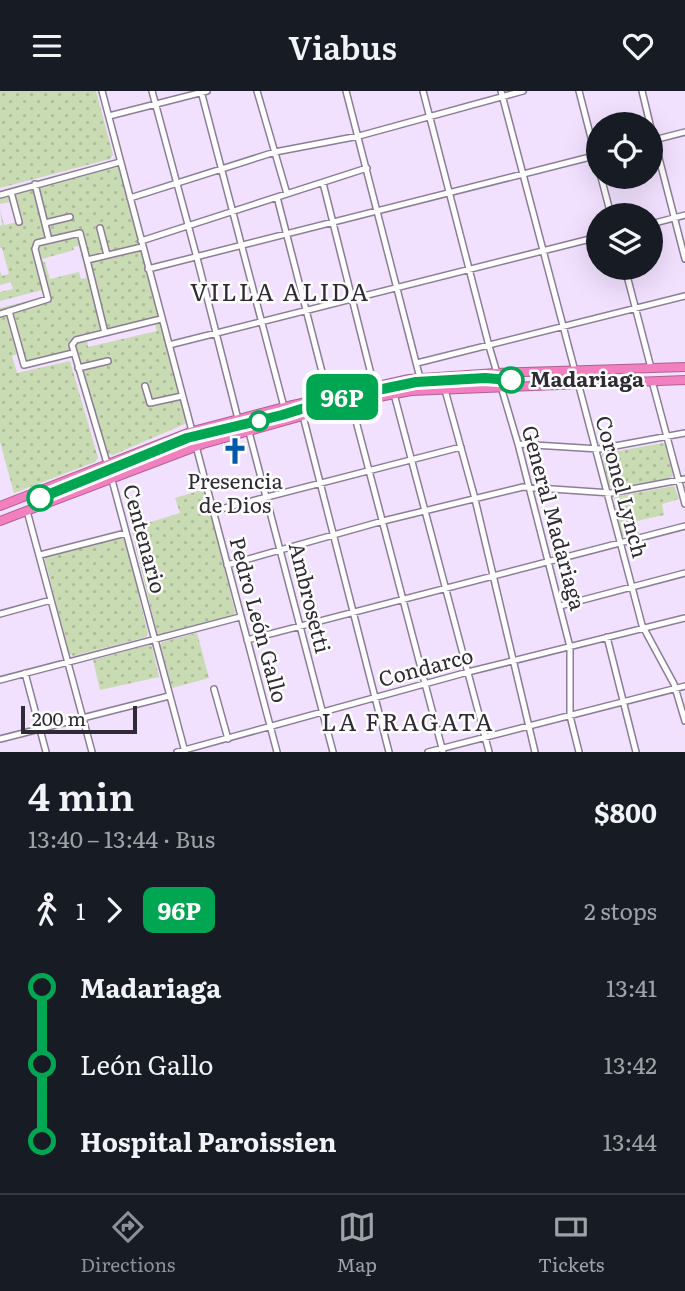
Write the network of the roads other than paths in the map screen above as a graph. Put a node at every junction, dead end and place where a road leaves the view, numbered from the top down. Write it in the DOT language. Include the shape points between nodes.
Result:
graph roads {
  1 [pos="102,91"];
  2 [pos="152,91"];
  3 [pos="257,91"];
  4 [pos="346,91"];
  5 [pos="422,91"];
  6 [pos="523,91"];
  7 [pos="579,91"];
  8 [pos="642,91"];
  9 [pos="203,92"];
  10 [pos="502,93"];
  11 [pos="155,105"];
  12 [pos="647,112"];
  13 [pos="109,116"];
  14 [pos="429,116"];
  15 [pos="586,116"];
  16 [pos="685,132"];
  17 [pos="359,137"];
  18 [pos="663,138"];
  19 [pos="275,152"];
  20 [pos="586,158"];
  21 [pos="121,162"];
  22 [pos="221,168"];
  23 [pos="367,168"];
  24 [pos="523,174"];
  25 [pos="663,176"];
  26 [pos="176,182"];
  27 [pos="323,183"];
  28 [pos="35,184"];
  29 [pos="11,192"];
  30 [pos="450,193"];
  31 [pos="287,194"];
  32 [pos="0,195"];
  33 [pos="277,197"];
  34 [pos="130,198"];
  35 [pos="232,211"];
  36 [pos="379,212"];
  37 [pos="685,215"];
  38 [pos="69,217"];
  39 [pos="675,218"];
  40 [pos="663,221"];
  41 [pos="19,222"];
  42 [pos="45,223"];
  43 [pos="333,223"];
  44 [pos="188,226"];
  45 [pos="100,228"];
  46 [pos="287,235"];
  47 [pos="49,240"];
  48 [pos="586,240"];
  49 [pos="142,244"];
  50 [pos="241,247"];
  51 [pos="543,251"];
  52 [pos="107,255"];
  53 [pos="197,258"];
  54 [pos="685,259"];
  55 [pos="87,260"];
  56 [pos="148,269"];
  57 [pos="470,270"];
  58 [pos="628,280"];
  59 [pos="398,288"];
  60 [pos="685,296"];
  61 [pos="353,299"];
  62 [pos="636,308"];
  63 [pos="9,311"];
  64 [pos="307,311"];
  65 [pos="0,314"];
  66 [pos="162,319"];
  67 [pos="261,322"];
  68 [pos="563,326"];
  69 [pos="105,333"];
  70 [pos="215,334"];
  71 [pos="169,345"];
  72 [pos="489,345"];
  73 [pos="74,353"];
  74 [pos="108,361"];
  75 [pos="417,363"];
  76 [pos="685,367"];
  77 [pos="78,368"];
  78 [pos="651,368"];
  79 [pos="575,371"];
  80 [pos="496,373"];
  81 [pos="420,378"];
  82 [pos="685,380"];
  83 [pos="652,381"];
  84 [pos="578,385"];
  85 [pos="145,386"];
  86 [pos="374,386"];
  87 [pos="502,388"];
  88 [pos="445,390"];
  89 [pos="349,392"];
  90 [pos="394,394"];
  91 [pos="182,396"];
  92 [pos="329,397"];
  93 [pos="352,403"];
  94 [pos="284,407"];
  95 [pos="331,407"];
  96 [pos="303,416"];
  97 [pos="237,419"];
  98 [pos="193,431"];
  99 [pos="250,432"];
  100 [pos="685,433"];
  101 [pos="667,438"];
  102 [pos="518,444"];
  103 [pos="197,447"];
  104 [pos="461,447"];
  105 [pos="594,449"];
  106 [pos="411,459"];
  107 [pos="107,466"];
  108 [pos="369,469"];
  109 [pos="112,478"];
  110 [pos="682,480"];
  111 [pos="319,483"];
  112 [pos="529,487"];
  113 [pos="607,493"];
  114 [pos="267,497"];
  115 [pos="474,499"];
  116 [pos="685,504"];
  117 [pos="0,506"];
  118 [pos="27,511"];
  119 [pos="213,511"];
  120 [pos="425,512"];
  121 [pos="0,521"];
  122 [pos="383,521"];
  123 [pos="685,526"];
  124 [pos="126,533"];
  125 [pos="332,536"];
  126 [pos="621,543"];
  127 [pos="281,550"];
  128 [pos="40,555"];
  129 [pos="548,562"];
  130 [pos="227,565"];
  131 [pos="685,573"];
  132 [pos="494,576"];
  133 [pos="632,587"];
  134 [pos="447,589"];
  135 [pos="51,600"];
  136 [pos="404,600"];
  137 [pos="560,606"];
  138 [pos="352,613"];
  139 [pos="0,614"];
  140 [pos="240,617"];
  141 [pos="685,618"];
  142 [pos="300,627"];
  143 [pos="643,628"];
  144 [pos="607,637"];
  145 [pos="154,639"];
  146 [pos="247,640"];
  147 [pos="570,647"];
  148 [pos="512,661"];
  149 [pos="68,662"];
  150 [pos="468,672"];
  151 [pos="26,673"];
  152 [pos="0,680"];
  153 [pos="426,684"];
  154 [pos="685,686"];
  155 [pos="676,688"];
  156 [pos="214,689"];
  157 [pos="169,696"];
  158 [pos="375,698"];
  159 [pos="623,702"];
  160 [pos="323,713"];
  161 [pos="570,716"];
  162 [pos="83,718"];
  163 [pos="685,721"];
  164 [pos="528,727"];
  165 [pos="271,728"];
  166 [pos="40,729"];
  167 [pos="485,738"];
  168 [pos="0,739"];
  169 [pos="228,739"];
  170 [pos="443,750"];
  171 [pos="184,751"];
  172 [pos="46,752"];
  173 [pos="92,752"];
  174 [pos="177,752"];
  175 [pos="277,752"];
  176 [pos="333,752"];
  177 [pos="389,752"];
  178 [pos="428,752"];
  179 [pos="489,752"];
  180 [pos="535,752"];
  181 [pos="579,752"];
  182 [pos="636,752"];
  1 -- 13 [label="street, Pedro León Gallo"];
  2 -- 11 [label="street"];
  3 -- 19 [label="street"];
  4 -- 17 [label="street"];
  5 -- 14 [label="street, General Madariaga"];
  6 -- 10 [label="street"];
  7 -- 15 [label="street"];
  8 -- 12 [label="street"];
  9 -- 11 [label="street"];
  9 -- 22 [label="street"];
  10 -- 14 [label="street"];
  10 -- 24 [label="street, Coronel Lynch"];
  11 -- 13 [label="street"];
  11 -- 26 [label="street"];
  13 -- 21 [label="street, Pedro León Gallo"];
  14 -- 17 [label="street"];
  14 -- 30 [label="street, General Madariaga"];
  16 -- 18 [label="street"];
  17 -- 19 [label="street"];
  17 -- 23 [label="street"];
  19 -- 22 [label="street"];
  19 -- 31 [label="street"];
  20 -- 24 [label="street"];
  21 -- 28 [label="street"];
  21 -- 34 [label="street, Pedro León Gallo"];
  22 -- 26 [label="street"];
  22 -- 35 [label="street"];
  23 -- 27 [label="street"];
  23 -- 36 [label="street"];
  24 -- 30 [label="street"];
  24 -- 51 [label="street, Coronel Lynch"];
  25 -- 39 [label="street"];
  26 -- 34 [label="street"];
  26 -- 44 [label="street"];
  27 -- 31 [label="street"];
  27 -- 43 [label="street"];
  28 -- 29 [label="street"];
  28 -- 42 [label="street"];
  29 -- 32 [label="street"];
  29 -- 41 [label="street"];
  30 -- 36 [label="street"];
  30 -- 57 [label="street, General Madariaga"];
  31 -- 33 [label="street"];
  33 -- 35 [label="street"];
  33 -- 46 [label="street"];
  34 -- 49 [label="street, Pedro León Gallo"];
  35 -- 44 [label="street"];
  35 -- 50 [label="street"];
  36 -- 43 [label="street"];
  36 -- 59 [label="street"];
  37 -- 39 [label="street"];
  38 -- 42 [label="street"];
  39 -- 40 [label="street"];
  39 -- 54 [label="street"];
  42 -- 47 [label="street"];
  43 -- 46 [label="street"];
  43 -- 61 [label="street"];
  44 -- 49 [label="street"];
  44 -- 53 [label="street"];
  45 -- 52 [label="street"];
  46 -- 50 [label="street"];
  46 -- 64 [label="street"];
  47 -- 55 [label="street" via="80,233"];
  47 -- 63 [label="street" via="35,246 48,299"];
  48 -- 51 [label="street"];
  49 -- 52 [label="street"];
  49 -- 56 [label="street, Pedro León Gallo"];
  50 -- 53 [label="street"];
  50 -- 67 [label="street"];
  51 -- 57 [label="street"];
  51 -- 68 [label="street, Coronel Lynch"];
  52 -- 55 [label="street"];
  53 -- 56 [label="street"];
  53 -- 70 [label="street"];
  55 -- 69 [label="street"];
  56 -- 66 [label="street, Pedro León Gallo"];
  57 -- 59 [label="street"];
  57 -- 72 [label="street, General Madariaga"];
  58 -- 62 [label="street"];
  59 -- 61 [label="street"];
  59 -- 75 [label="street"];
  60 -- 62 [label="street"];
  61 -- 64 [label="street"];
  61 -- 86 [label="street"];
  62 -- 68 [label="street"];
  62 -- 78 [label="street"];
  63 -- 65 [label="street"];
  63 -- 73 [label="street" via="24,365"];
  64 -- 67 [label="street"];
  64 -- 92 [label="street"];
  66 -- 69 [label="street"];
  66 -- 71 [label="street, Pedro León Gallo"];
  67 -- 70 [label="street"];
  67 -- 94 [label="street"];
  68 -- 72 [label="street"];
  68 -- 79 [label="street, Coronel Lynch"];
  69 -- 73 [label="street" via="73,342"];
  70 -- 71 [label="street"];
  70 -- 97 [label="street"];
  71 -- 91 [label="street, Pedro León Gallo"];
  72 -- 75 [label="street"];
  72 -- 80 [label="street, General Madariaga"];
  73 -- 77 [label="street, Centenario"];
  74 -- 77 [label="street"];
  75 -- 81 [label="street"];
  76 -- 78 [label="highway"];
  77 -- 107 [label="street, Centenario"];
  78 -- 79 [label="highway"];
  79 -- 80 [label="highway"];
  79 -- 84 [label="street, Coronel Lynch"];
  80 -- 81 [label="highway"];
  80 -- 87 [label="street, General Madariaga"];
  81 -- 86 [label="highway"];
  82 -- 83 [label="highway"];
  83 -- 84 [label="highway"];
  83 -- 101 [label="street"];
  84 -- 87 [label="highway"];
  84 -- 105 [label="street, Coronel Lynch"];
  85 -- 91 [label="street" via="149,403"];
  86 -- 89 [label="highway"];
  87 -- 88 [label="highway"];
  87 -- 102 [label="street, General Madariaga"];
  88 -- 90 [label="highway"];
  88 -- 104 [label="street"];
  89 -- 92 [label="highway"];
  89 -- 93 [label="street"];
  90 -- 93 [label="highway"];
  90 -- 106 [label="street"];
  91 -- 98 [label="street, Pedro León Gallo"];
  92 -- 94 [label="highway"];
  92 -- 95 [label="street"];
  93 -- 95 [label="highway"];
  93 -- 108 [label="street"];
  94 -- 97 [label="highway"];
  95 -- 96 [label="highway"];
  96 -- 99 [label="highway"];
  96 -- 111 [label="street"];
  97 -- 98 [label="highway"];
  97 -- 99 [label="street"];
  98 -- 103 [label="street, Pedro León Gallo"];
  98 -- 107 [label="highway"];
  99 -- 103 [label="highway"];
  99 -- 114 [label="street, Ambrosetti"];
  100 -- 101 [label="street"];
  101 -- 105 [label="street"];
  101 -- 110 [label="street"];
  102 -- 105 [label="street"];
  102 -- 112 [label="street, General Madariaga"];
  103 -- 109 [label="highway"];
  103 -- 119 [label="street, Pedro León Gallo"];
  104 -- 106 [label="street"];
  104 -- 115 [label="street"];
  105 -- 113 [label="street, Coronel Lynch"];
  106 -- 108 [label="street"];
  106 -- 120 [label="street"];
  107 -- 109 [label="street, Centenario"];
  107 -- 117 [label="highway"];
  108 -- 111 [label="street"];
  108 -- 122 [label="street"];
  109 -- 118 [label="highway"];
  109 -- 124 [label="street, Centenario"];
  110 -- 113 [label="street"];
  110 -- 116 [label="street"];
  111 -- 114 [label="street"];
  111 -- 125 [label="street"];
  112 -- 113 [label="street"];
  112 -- 115 [label="street"];
  112 -- 129 [label="street, General Madariaga"];
  113 -- 126 [label="street, Coronel Lynch"];
  114 -- 119 [label="street"];
  114 -- 127 [label="street, Ambrosetti"];
  115 -- 120 [label="street"];
  115 -- 132 [label="street"];
  118 -- 121 [label="highway"];
  118 -- 128 [label="street"];
  119 -- 130 [label="street, Pedro León Gallo"];
  120 -- 122 [label="street"];
  120 -- 134 [label="street"];
  122 -- 125 [label="street"];
  122 -- 136 [label="street"];
  123 -- 126 [label="street"];
  124 -- 128 [label="street"];
  124 -- 145 [label="street, Centenario"];
  125 -- 127 [label="street"];
  125 -- 138 [label="street"];
  126 -- 129 [label="street"];
  126 -- 133 [label="street, Coronel Lynch"];
  127 -- 130 [label="street"];
  127 -- 142 [label="street, Ambrosetti"];
  128 -- 135 [label="street"];
  129 -- 132 [label="street"];
  129 -- 137 [label="street, General Madariaga"];
  130 -- 140 [label="street, Pedro León Gallo"];
  131 -- 133 [label="street"];
  132 -- 134 [label="street"];
  132 -- 148 [label="street"];
  133 -- 137 [label="street"];
  133 -- 143 [label="street, Coronel Lynch"];
  134 -- 136 [label="street"];
  134 -- 150 [label="street"];
  135 -- 139 [label="street"];
  135 -- 149 [label="street"];
  136 -- 138 [label="street"];
  136 -- 153 [label="street"];
  137 -- 147 [label="street, General Madariaga"];
  138 -- 142 [label="street"];
  138 -- 158 [label="street"];
  140 -- 145 [label="street"];
  140 -- 146 [label="street, Pedro León Gallo"];
  141 -- 143 [label="street, Condarco"];
  142 -- 146 [label="street"];
  142 -- 160 [label="street, Ambrosetti"];
  143 -- 144 [label="street, Condarco"];
  143 -- 155 [label="street, Coronel Lynch"];
  144 -- 147 [label="street, Condarco"];
  144 -- 159 [label="street"];
  145 -- 149 [label="street"];
  145 -- 157 [label="street, Centenario"];
  146 -- 165 [label="street, Pedro León Gallo"];
  147 -- 148 [label="street, Condarco"];
  147 -- 161 [label="street, General Madariaga"];
  148 -- 150 [label="street, Condarco"];
  148 -- 164 [label="street"];
  149 -- 151 [label="street"];
  149 -- 162 [label="street"];
  150 -- 153 [label="street, Condarco"];
  150 -- 167 [label="street"];
  151 -- 152 [label="street"];
  151 -- 166 [label="street"];
  153 -- 158 [label="street, Condarco"];
  153 -- 170 [label="street"];
  154 -- 155 [label="street"];
  155 -- 159 [label="street"];
  155 -- 163 [label="street, Coronel Lynch"];
  156 -- 169 [label="street"];
  157 -- 162 [label="street"];
  157 -- 171 [label="street, Centenario"];
  158 -- 160 [label="street, Condarco"];
  158 -- 177 [label="street"];
  159 -- 161 [label="street"];
  159 -- 182 [label="street"];
  160 -- 165 [label="street, Condarco"];
  160 -- 176 [label="street, Ambrosetti"];
  161 -- 164 [label="street"];
  161 -- 181 [label="street, General Madariaga"];
  162 -- 166 [label="street"];
  162 -- 173 [label="street"];
  164 -- 167 [label="street"];
  164 -- 180 [label="street"];
  165 -- 169 [label="street, Condarco"];
  165 -- 175 [label="street, Pedro León Gallo"];
  166 -- 168 [label="street"];
  166 -- 172 [label="street"];
  167 -- 170 [label="street"];
  167 -- 179 [label="street"];
  169 -- 171 [label="street, Condarco"];
  170 -- 178 [label="street"];
  171 -- 174 [label="street, Condarco"];
}
